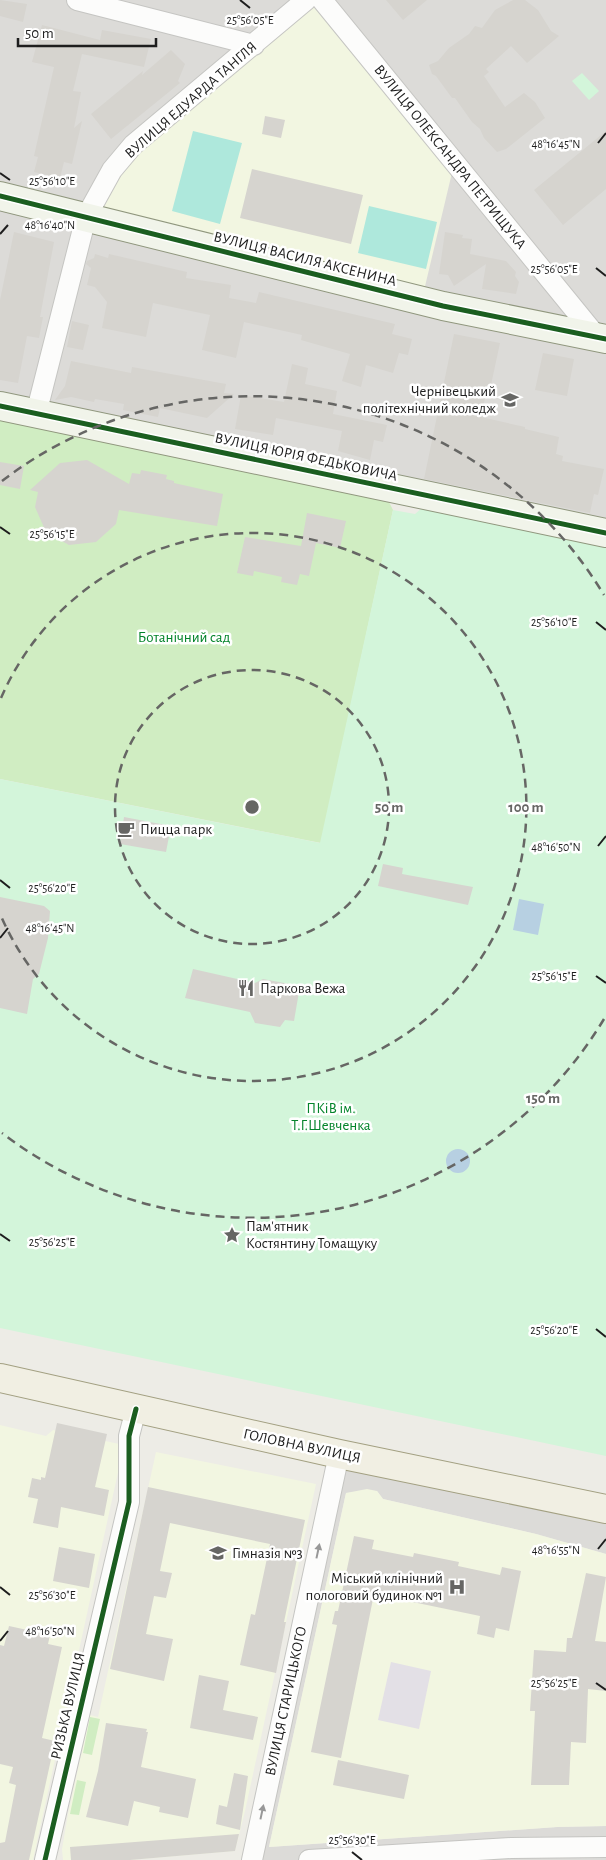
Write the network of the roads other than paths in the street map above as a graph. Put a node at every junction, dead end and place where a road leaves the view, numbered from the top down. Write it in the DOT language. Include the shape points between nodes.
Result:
graph roads {
  1 [pos="77,0"];
  2 [pos="306,0"];
  3 [pos="322,0"];
  4 [pos="254,45"];
  5 [pos="0,196"];
  6 [pos="86,217"];
  7 [pos="602,338"];
  8 [pos="0,406"];
  9 [pos="36,414"];
  10 [pos="606,533"];
  11 [pos="0,1378"];
  12 [pos="136,1409"];
  13 [pos="339,1454"];
  14 [pos="606,1509"];
  15 [pos="606,1847"];
  16 [pos="45,1860"];
  17 [pos="252,1860"];
  18 [pos="309,1860"];
  1 -- 4 [label="street"];
  2 -- 4 [label="street, ВУЛИЦЯ ЕДУАРДА ТАНГЛЯ"];
  3 -- 7 [label="street, ВУЛИЦЯ ОЛЕКСАНДРА ПЕТРИЩУКА"];
  4 -- 6 [label="street, ВУЛИЦЯ ЕДУАРДА ТАНГЛЯ" via="133,145 112,170"];
  5 -- 6 [label="street, ВУЛИЦЯ ВАСИЛЯ АКСЕНИНА"];
  6 -- 7 [label="street, ВУЛИЦЯ ВАСИЛЯ АКСЕНИНА" via="443,306"];
  6 -- 9 [label="street, ВУЛИЦЯ ЕДУАРДА ТАНГЛЯ"];
  8 -- 9 [label="street, ВУЛИЦЯ ЮРІЯ ФЕДЬКОВИЧА"];
  9 -- 10 [label="street, ВУЛИЦЯ ЮРІЯ ФЕДЬКОВИЧА"];
  11 -- 12 [label="main road, ГОЛОВНА ВУЛИЦЯ"];
  12 -- 13 [label="main road, ГОЛОВНА ВУЛИЦЯ"];
  12 -- 16 [label="street, РИЗЬКА ВУЛИЦЯ" via="129,1436 129,1502"];
  13 -- 14 [label="main road, ГОЛОВНА ВУЛИЦЯ"];
  17 -- 13 [label="street, ВУЛИЦЯ СТАРИЦЬКОГО, one-way"];
  15 -- 18 [label="street" via="502,1848"];
}
